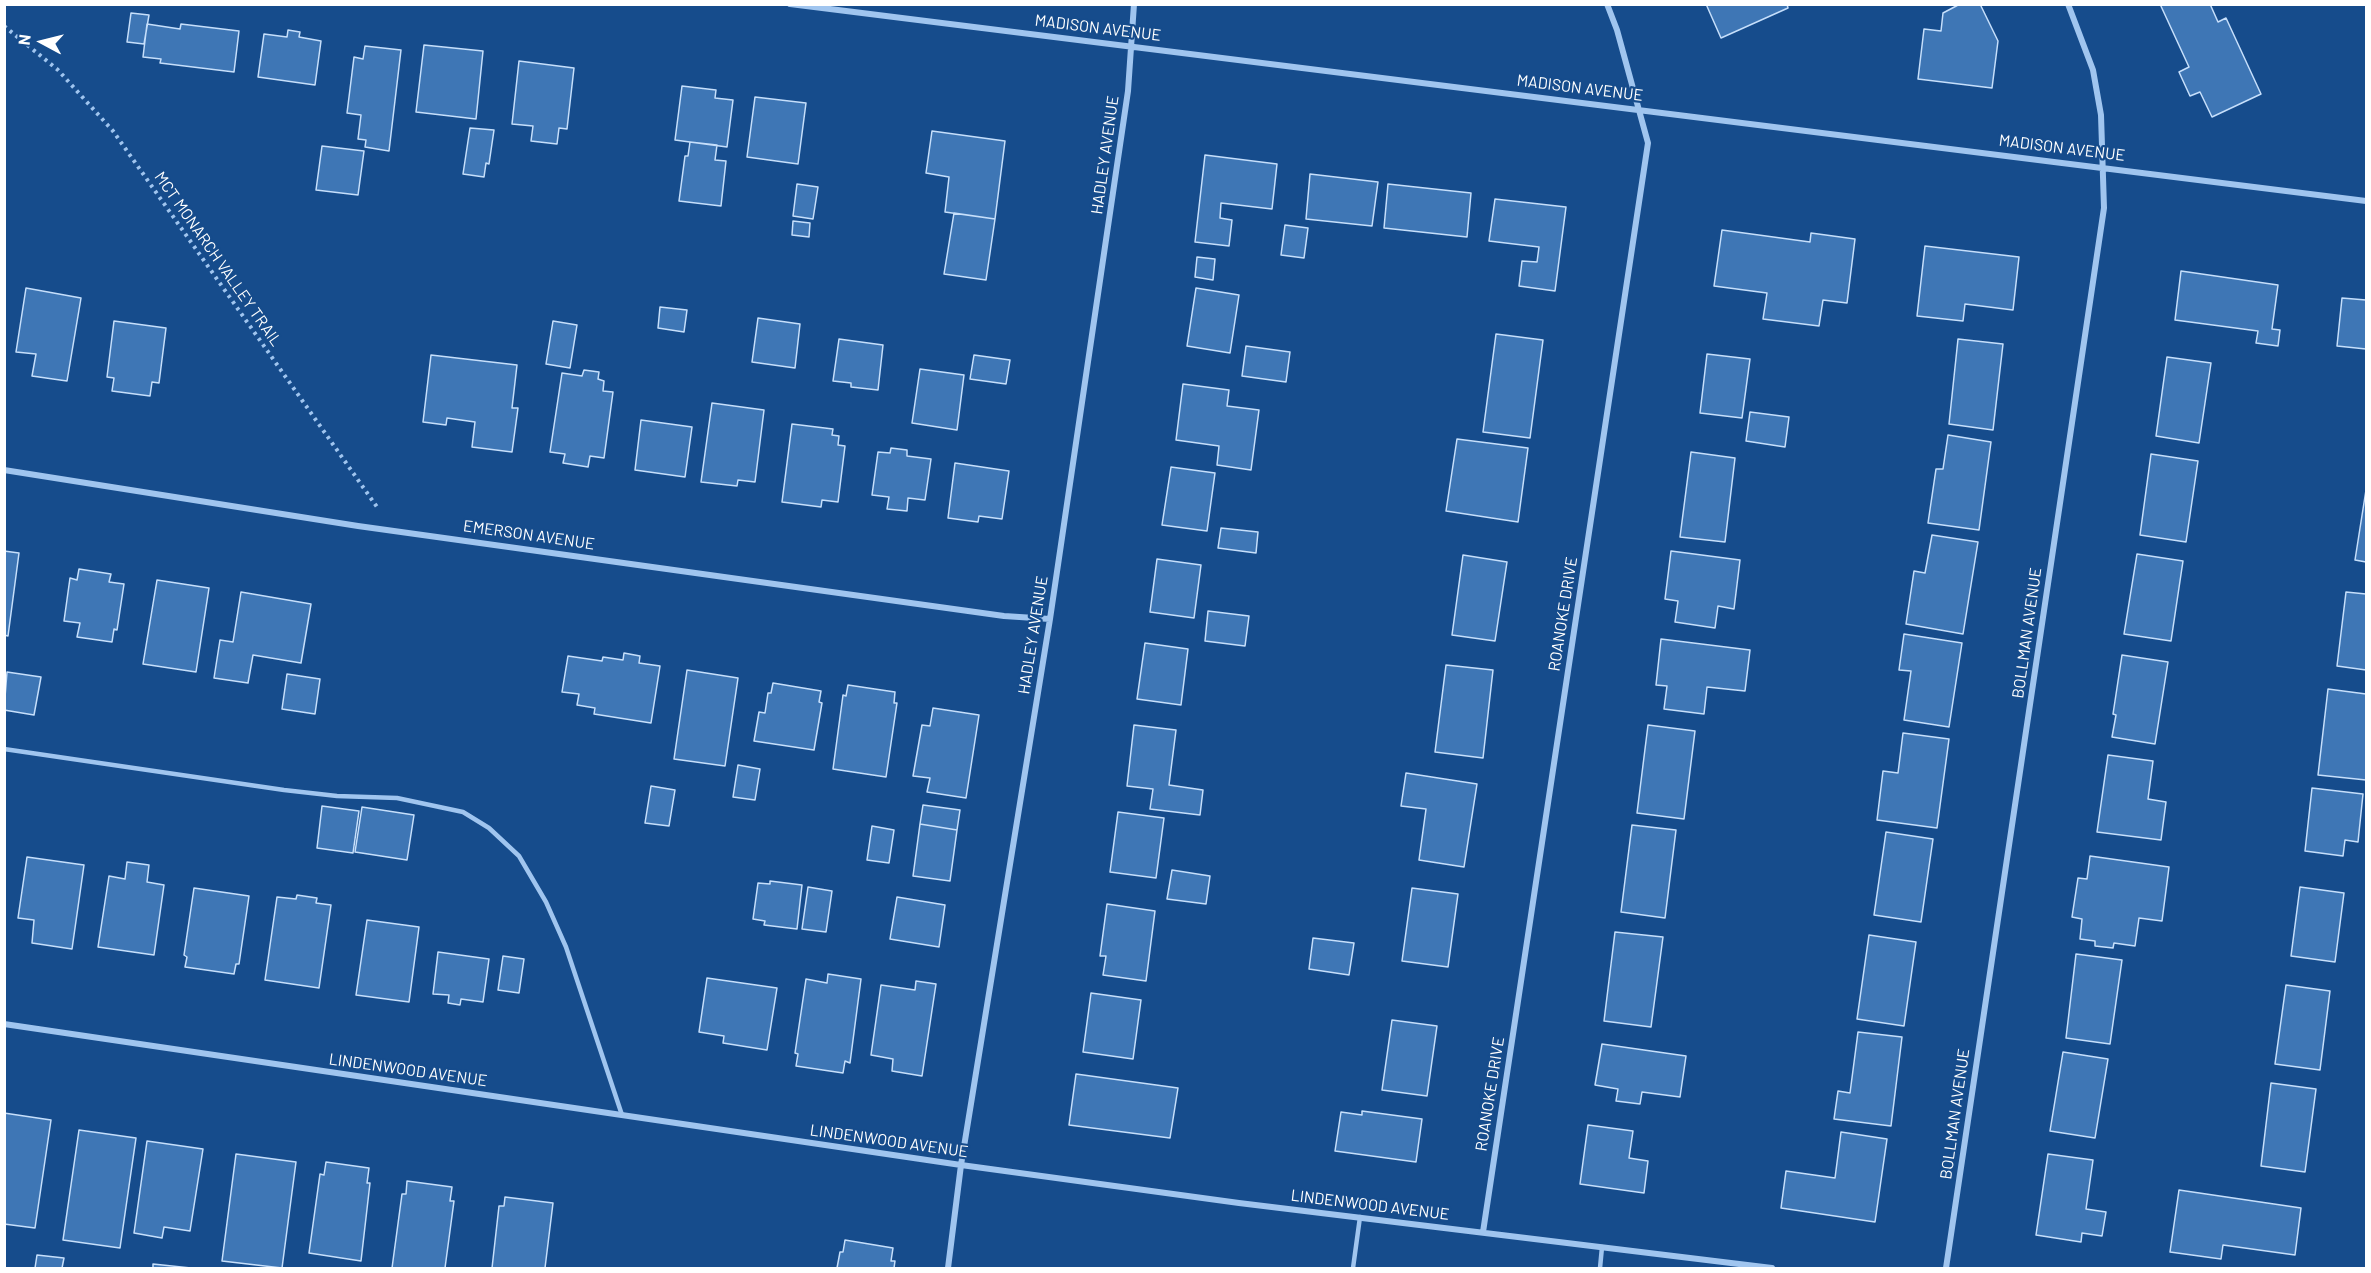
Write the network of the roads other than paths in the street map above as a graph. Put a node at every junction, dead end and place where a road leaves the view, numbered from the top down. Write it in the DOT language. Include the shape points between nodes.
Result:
graph roads {
  1 [pos="790,4"];
  2 [pos="1134,4"];
  3 [pos="1607,4"];
  4 [pos="2068,4"];
  5 [pos="1130,46"];
  6 [pos="1639,109"];
  7 [pos="2103,167"];
  8 [pos="2367,201"];
  9 [pos="4,470"];
  10 [pos="1050,619"];
  11 [pos="4,749"];
  12 [pos="4,1024"];
  13 [pos="622,1115"];
  14 [pos="961,1165"];
  15 [pos="1360,1216"];
  16 [pos="1483,1232"];
  17 [pos="1602,1247"];
  18 [pos="948,1269"];
  19 [pos="1353,1269"];
  20 [pos="1600,1269"];
  21 [pos="1772,1269"];
  22 [pos="1946,1269"];
  1 -- 5 [label="street, MADISON AVENUE"];
  2 -- 5 [label="street, HADLEY AVENUE"];
  3 -- 6 [label="street, ROANOKE DRIVE"];
  4 -- 7 [label="street, BOLLMAN AVENUE" via="2093,70 2101,115"];
  5 -- 6 [label="street, MADISON AVENUE"];
  5 -- 10 [label="street, HADLEY AVENUE" via="1128,91"];
  6 -- 7 [label="street, MADISON AVENUE"];
  6 -- 16 [label="street, ROANOKE DRIVE" via="1648,143 1646,164"];
  7 -- 8 [label="street, MADISON AVENUE"];
  7 -- 22 [label="street, BOLLMAN AVENUE" via="2104,208"];
  9 -- 10 [label="street, EMERSON AVENUE" via="381,529 1004,616"];
  10 -- 14 [label="street, HADLEY AVENUE"];
  11 -- 13 [label="lane" via="284,790 397,798 472,817 519,856 546,902 566,947"];
  12 -- 13 [label="street, LINDENWOOD AVENUE"];
  13 -- 14 [label="street, LINDENWOOD AVENUE"];
  14 -- 15 [label="street, LINDENWOOD AVENUE"];
  14 -- 18 [label="street, HADLEY AVENUE"];
  15 -- 16 [label="street, LINDENWOOD AVENUE"];
  15 -- 19 [label="lane"];
  16 -- 17 [label="street, LINDENWOOD AVENUE"];
  17 -- 20 [label="lane"];
  17 -- 21 [label="street, LINDENWOOD AVENUE"];
}
